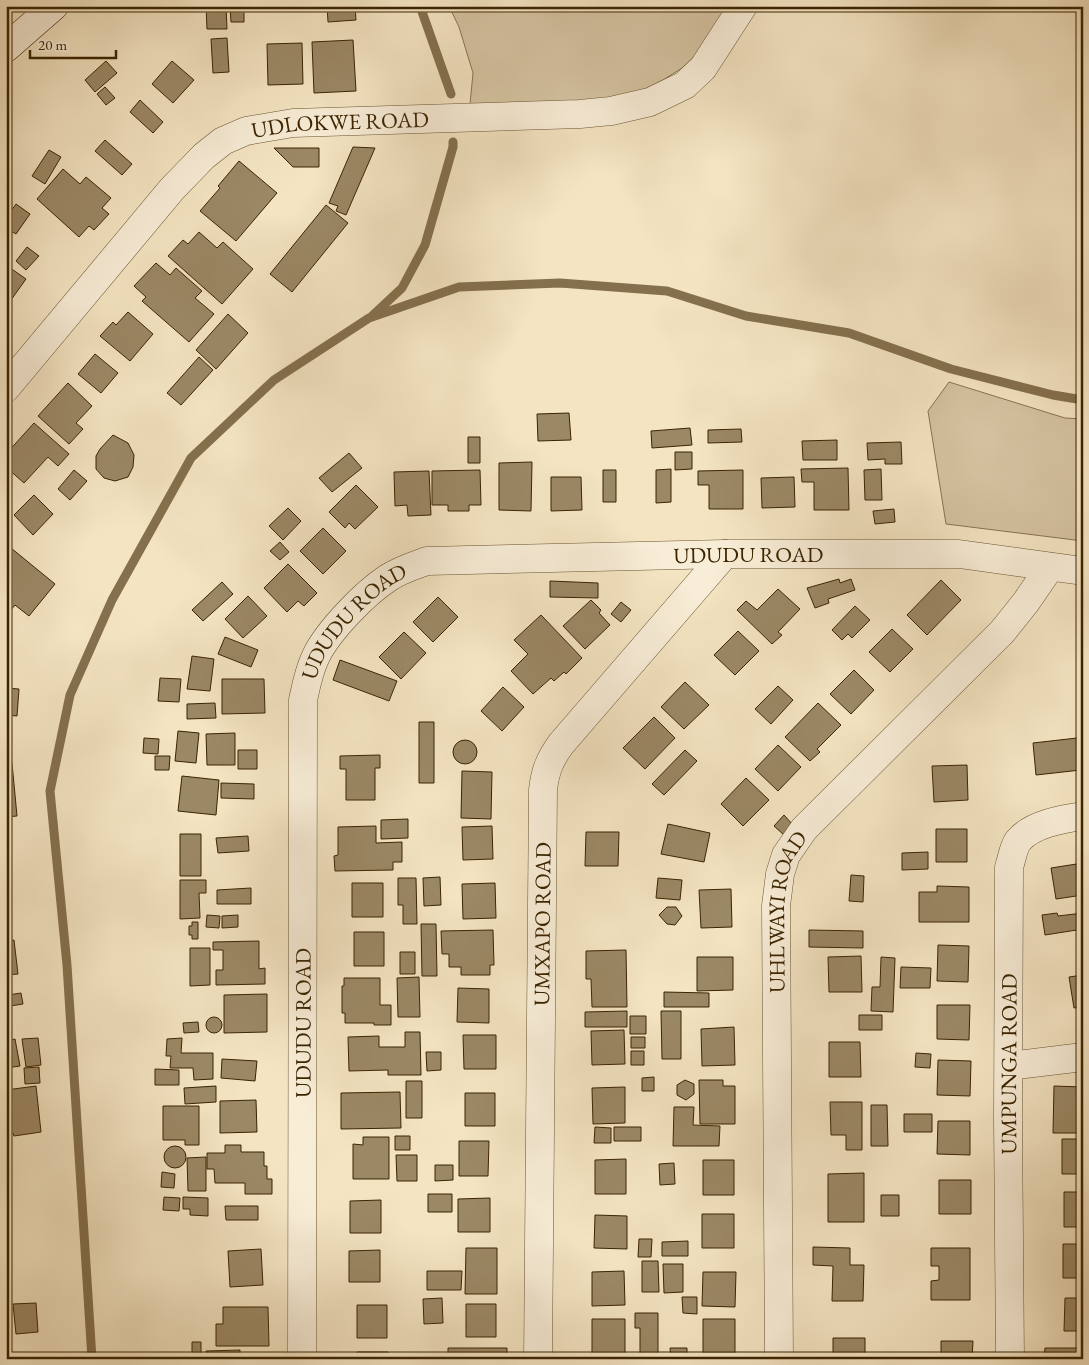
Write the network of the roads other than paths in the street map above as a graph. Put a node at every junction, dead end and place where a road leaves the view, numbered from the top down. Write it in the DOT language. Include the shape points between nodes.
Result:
graph roads {
  1 [pos="54,6"];
  2 [pos="743,6"];
  3 [pos="6,48"];
  4 [pos="6,388"];
  5 [pos="725,554"];
  6 [pos="1050,567"];
  7 [pos="1083,572"];
  8 [pos="1083,816"];
  9 [pos="1083,1057"];
  10 [pos="1009,1066"];
  11 [pos="302,1359"];
  12 [pos="538,1359"];
  13 [pos="779,1359"];
  14 [pos="1010,1359"];
  1 -- 3 [label="street"];
  2 -- 4 [label="street, UDLOKWE ROAD" via="703,68 685,84 650,102 611,112 580,114 292,123 223,140 172,189"];
  5 -- 6 [label="street, UDUDU ROAD" via="958,554"];
  5 -- 11 [label="street, UDUDU ROAD" via="427,561 404,569 375,588 338,625 316,655 303,700"];
  5 -- 12 [label="street, UMXAPO ROAD" via="561,744 545,773 542,790"];
  6 -- 7 [label="street, UDUDU ROAD"];
  6 -- 13 [label="street, UHLWAYI ROAD" via="1002,632 804,829 786,855 776,906"];
  8 -- 10 [label="street, UMPUNGA ROAD" via="1064,819 1025,834 1017,843 1009,867"];
  9 -- 10 [label="street"];
  10 -- 14 [label="street, UMPUNGA ROAD"];
}
